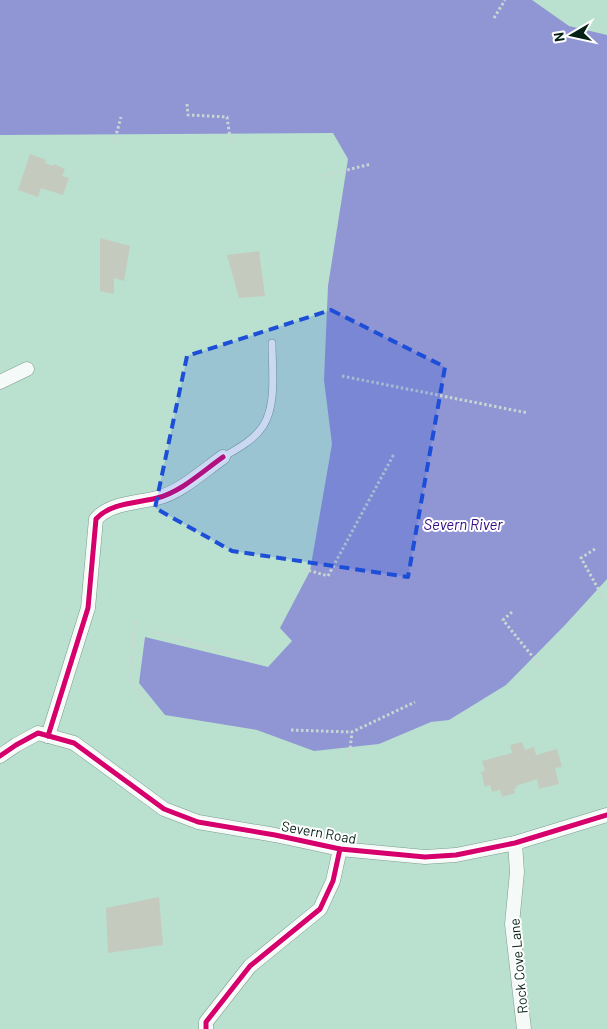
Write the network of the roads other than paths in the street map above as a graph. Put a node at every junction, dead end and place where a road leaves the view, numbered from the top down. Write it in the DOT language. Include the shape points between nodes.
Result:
graph roads {
  1 [pos="272,343"];
  2 [pos="27,369"];
  3 [pos="0,382"];
  4 [pos="223,457"];
  5 [pos="48,736"];
  6 [pos="0,756"];
  7 [pos="607,815"];
  8 [pos="514,843"];
  9 [pos="340,849"];
  10 [pos="206,1029"];
  11 [pos="524,1029"];
  1 -- 4 [label="lane" via="271,407 262,427"];
  2 -- 3 [label="street"];
  4 -- 5 [label="street" via="167,495 112,508 102,512 96,520 88,608"];
  5 -- 6 [label="street, Severn Road" via="38,733"];
  5 -- 9 [label="street, Severn Road" via="74,743 164,809 198,822"];
  7 -- 8 [label="street, Severn Road"];
  8 -- 9 [label="street, Severn Road" via="456,855 425,856"];
  8 -- 11 [label="street, Rock Cove Lane" via="517,872 512,924"];
  9 -- 10 [label="street" via="333,881 320,909 250,966 206,1022"];
}
